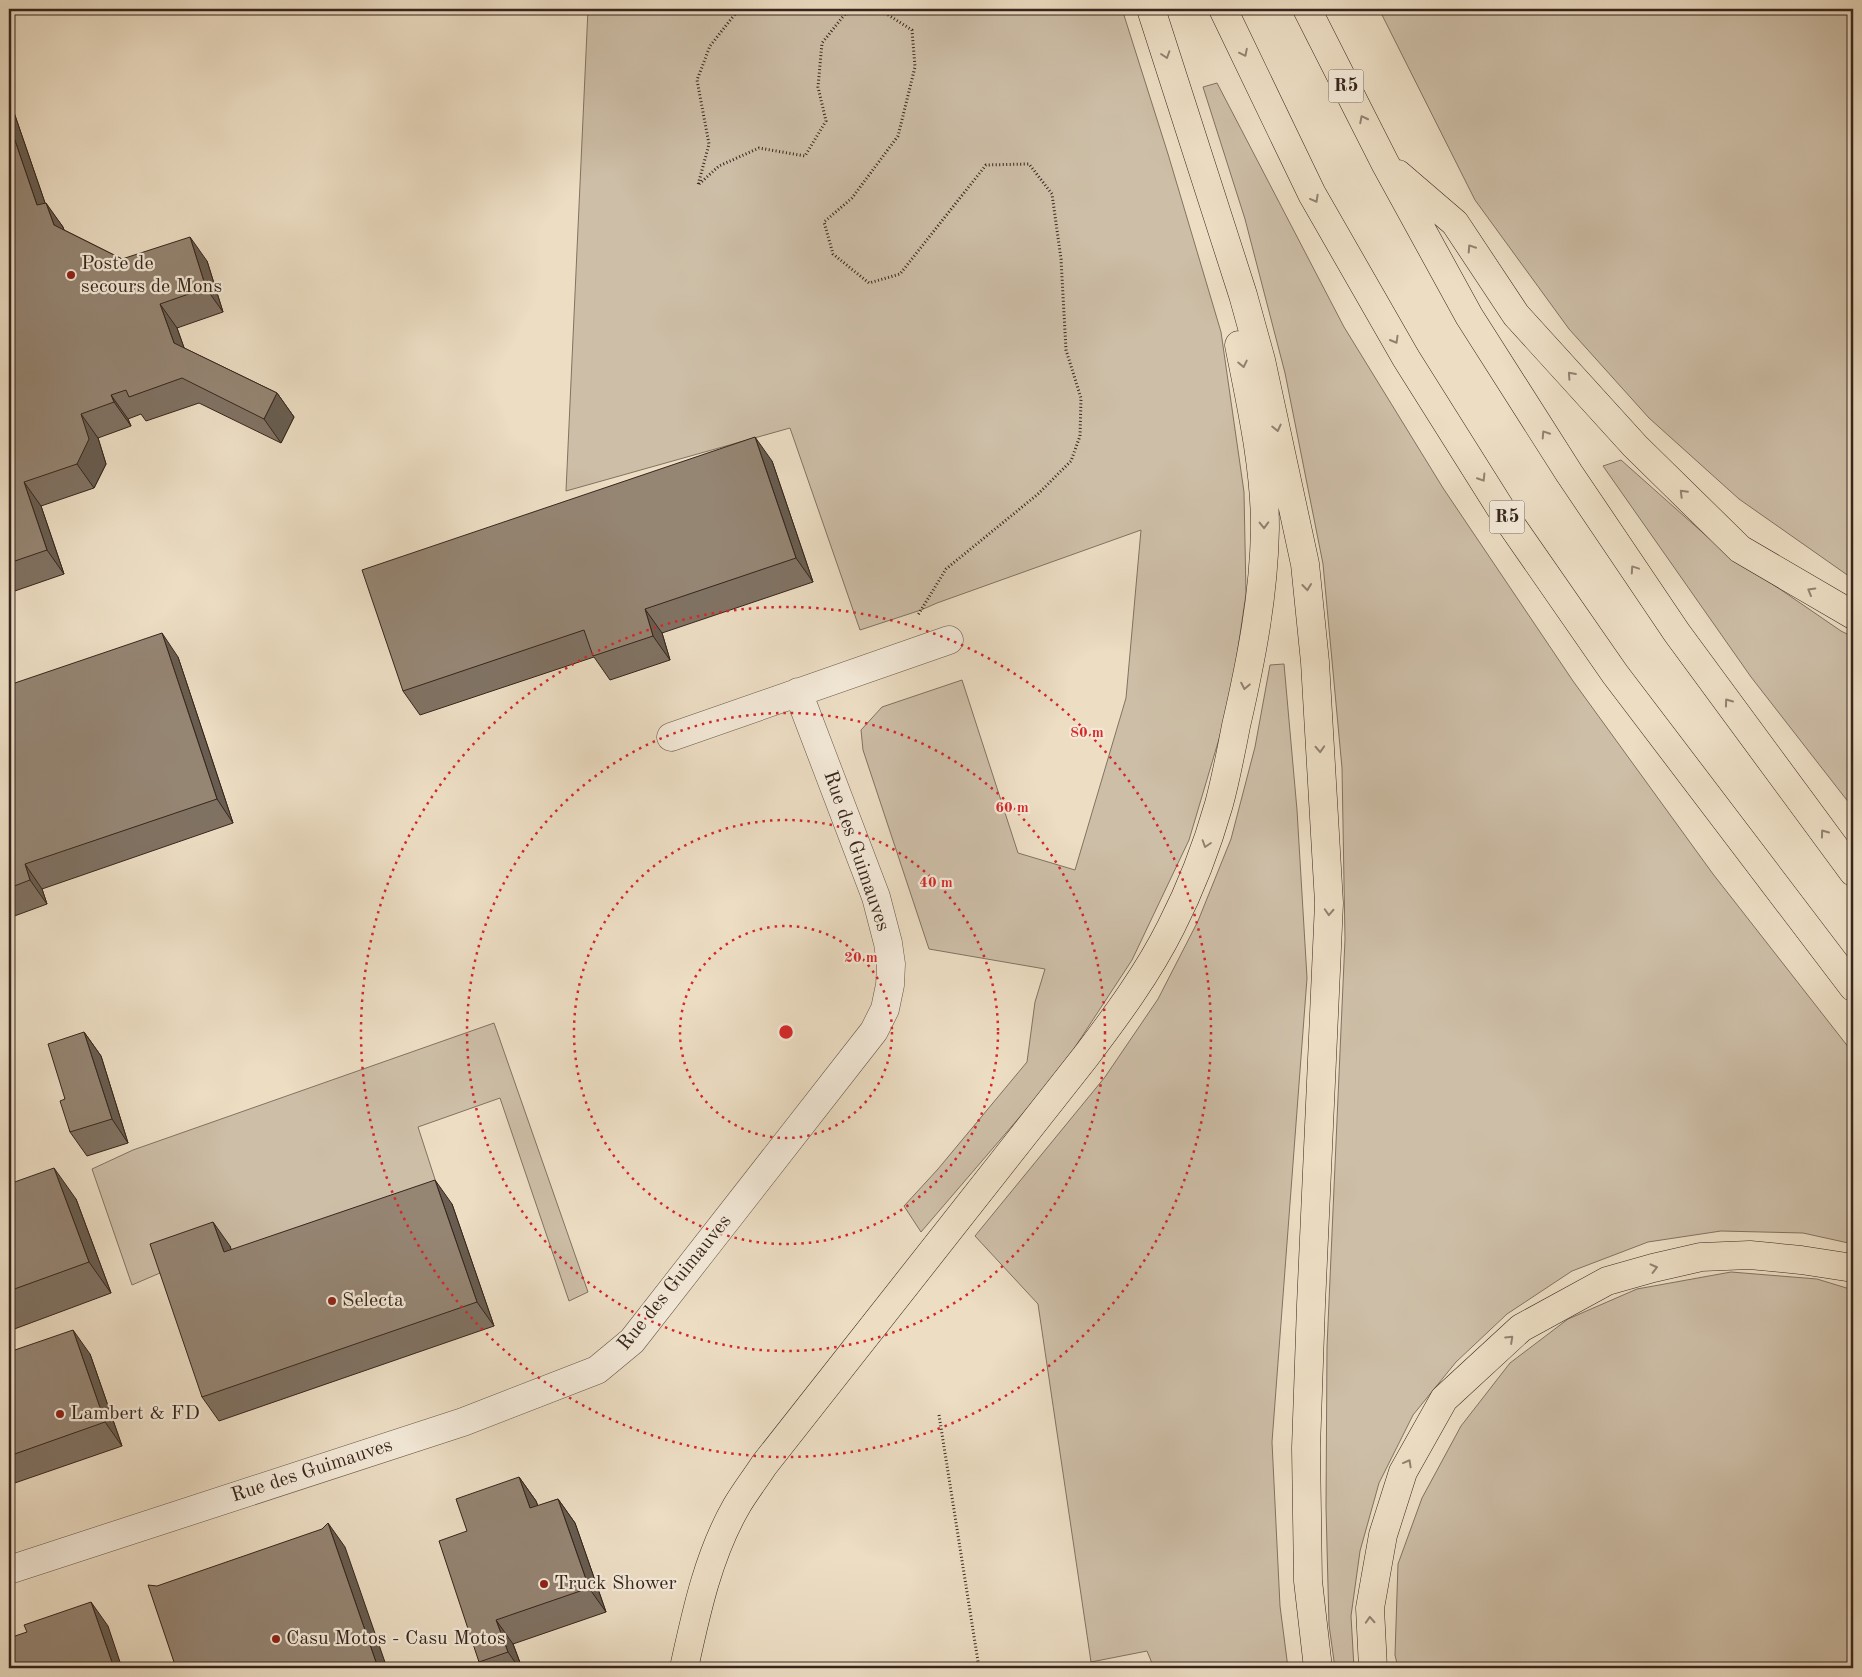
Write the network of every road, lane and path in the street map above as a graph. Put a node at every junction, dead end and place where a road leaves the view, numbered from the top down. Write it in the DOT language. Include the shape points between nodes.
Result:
graph roads {
  1 [pos="739,9"];
  2 [pos="1151,9"];
  3 [pos="1223,9"];
  4 [pos="1308,9"];
  5 [pos="1201,162"];
  6 [pos="1385,163"];
  7 [pos="1853,615"];
  8 [pos="949,640"];
  9 [pos="914,653"];
  10 [pos="798,692"];
  11 [pos="671,737"];
  12 [pos="1853,872"];
  13 [pos="1853,987"];
  14 [pos="1853,1268"];
  15 [pos="940,1415"];
  16 [pos="9,1570"];
  17 [pos="684,1668"];
  18 [pos="979,1668"];
  19 [pos="1318,1668"];
  20 [pos="1373,1668"];
  1 -- 9 [label="path" via="710,46 698,80 709,144 698,185 719,166 759,148 805,156 826,121 818,87 822,43 845,14 882,11 912,30 915,67 898,136 852,198 824,222 833,254 869,283 900,274 986,165 1029,164 1052,194 1061,259 1066,350 1081,398 1080,436 1071,461 1038,494 946,570 909,631"];
  2 -- 5 [label="highway, one-way"];
  3 -- 13 [label="highway, R5, one-way" via="1317,202 1406,358 1506,517 1615,674"];
  6 -- 4 [label="highway, R5, one-way"];
  5 -- 17 [label="highway, one-way" via="1246,382 1261,470 1265,528 1254,643 1219,803 1200,860 1171,927 1129,998 764,1465 736,1508 700,1597"];
  5 -- 19 [label="highway, one-way" via="1261,360 1287,473 1305,564 1315,662 1329,903 1306,1448 1308,1581"];
  7 -- 6 [label="highway, one-way" via="1740,549 1635,446 1516,315 1455,224"];
  12 -- 6 [label="highway, R5, one-way" via="1677,633 1570,473 1469,316"];
  8 -- 9 [label="street"];
  9 -- 10 [label="street"];
  10 -- 11 [label="street"];
  10 -- 16 [label="street, Rue des Guimauves" via="876,897 891,964 885,1008 874,1031 632,1341 597,1370 463,1422"];
  20 -- 14 [label="highway, one-way" via="1370,1608 1383,1535 1403,1472 1444,1399 1521,1328 1607,1281 1701,1257 1750,1255"];
  15 -- 18 [label="path"];
}
